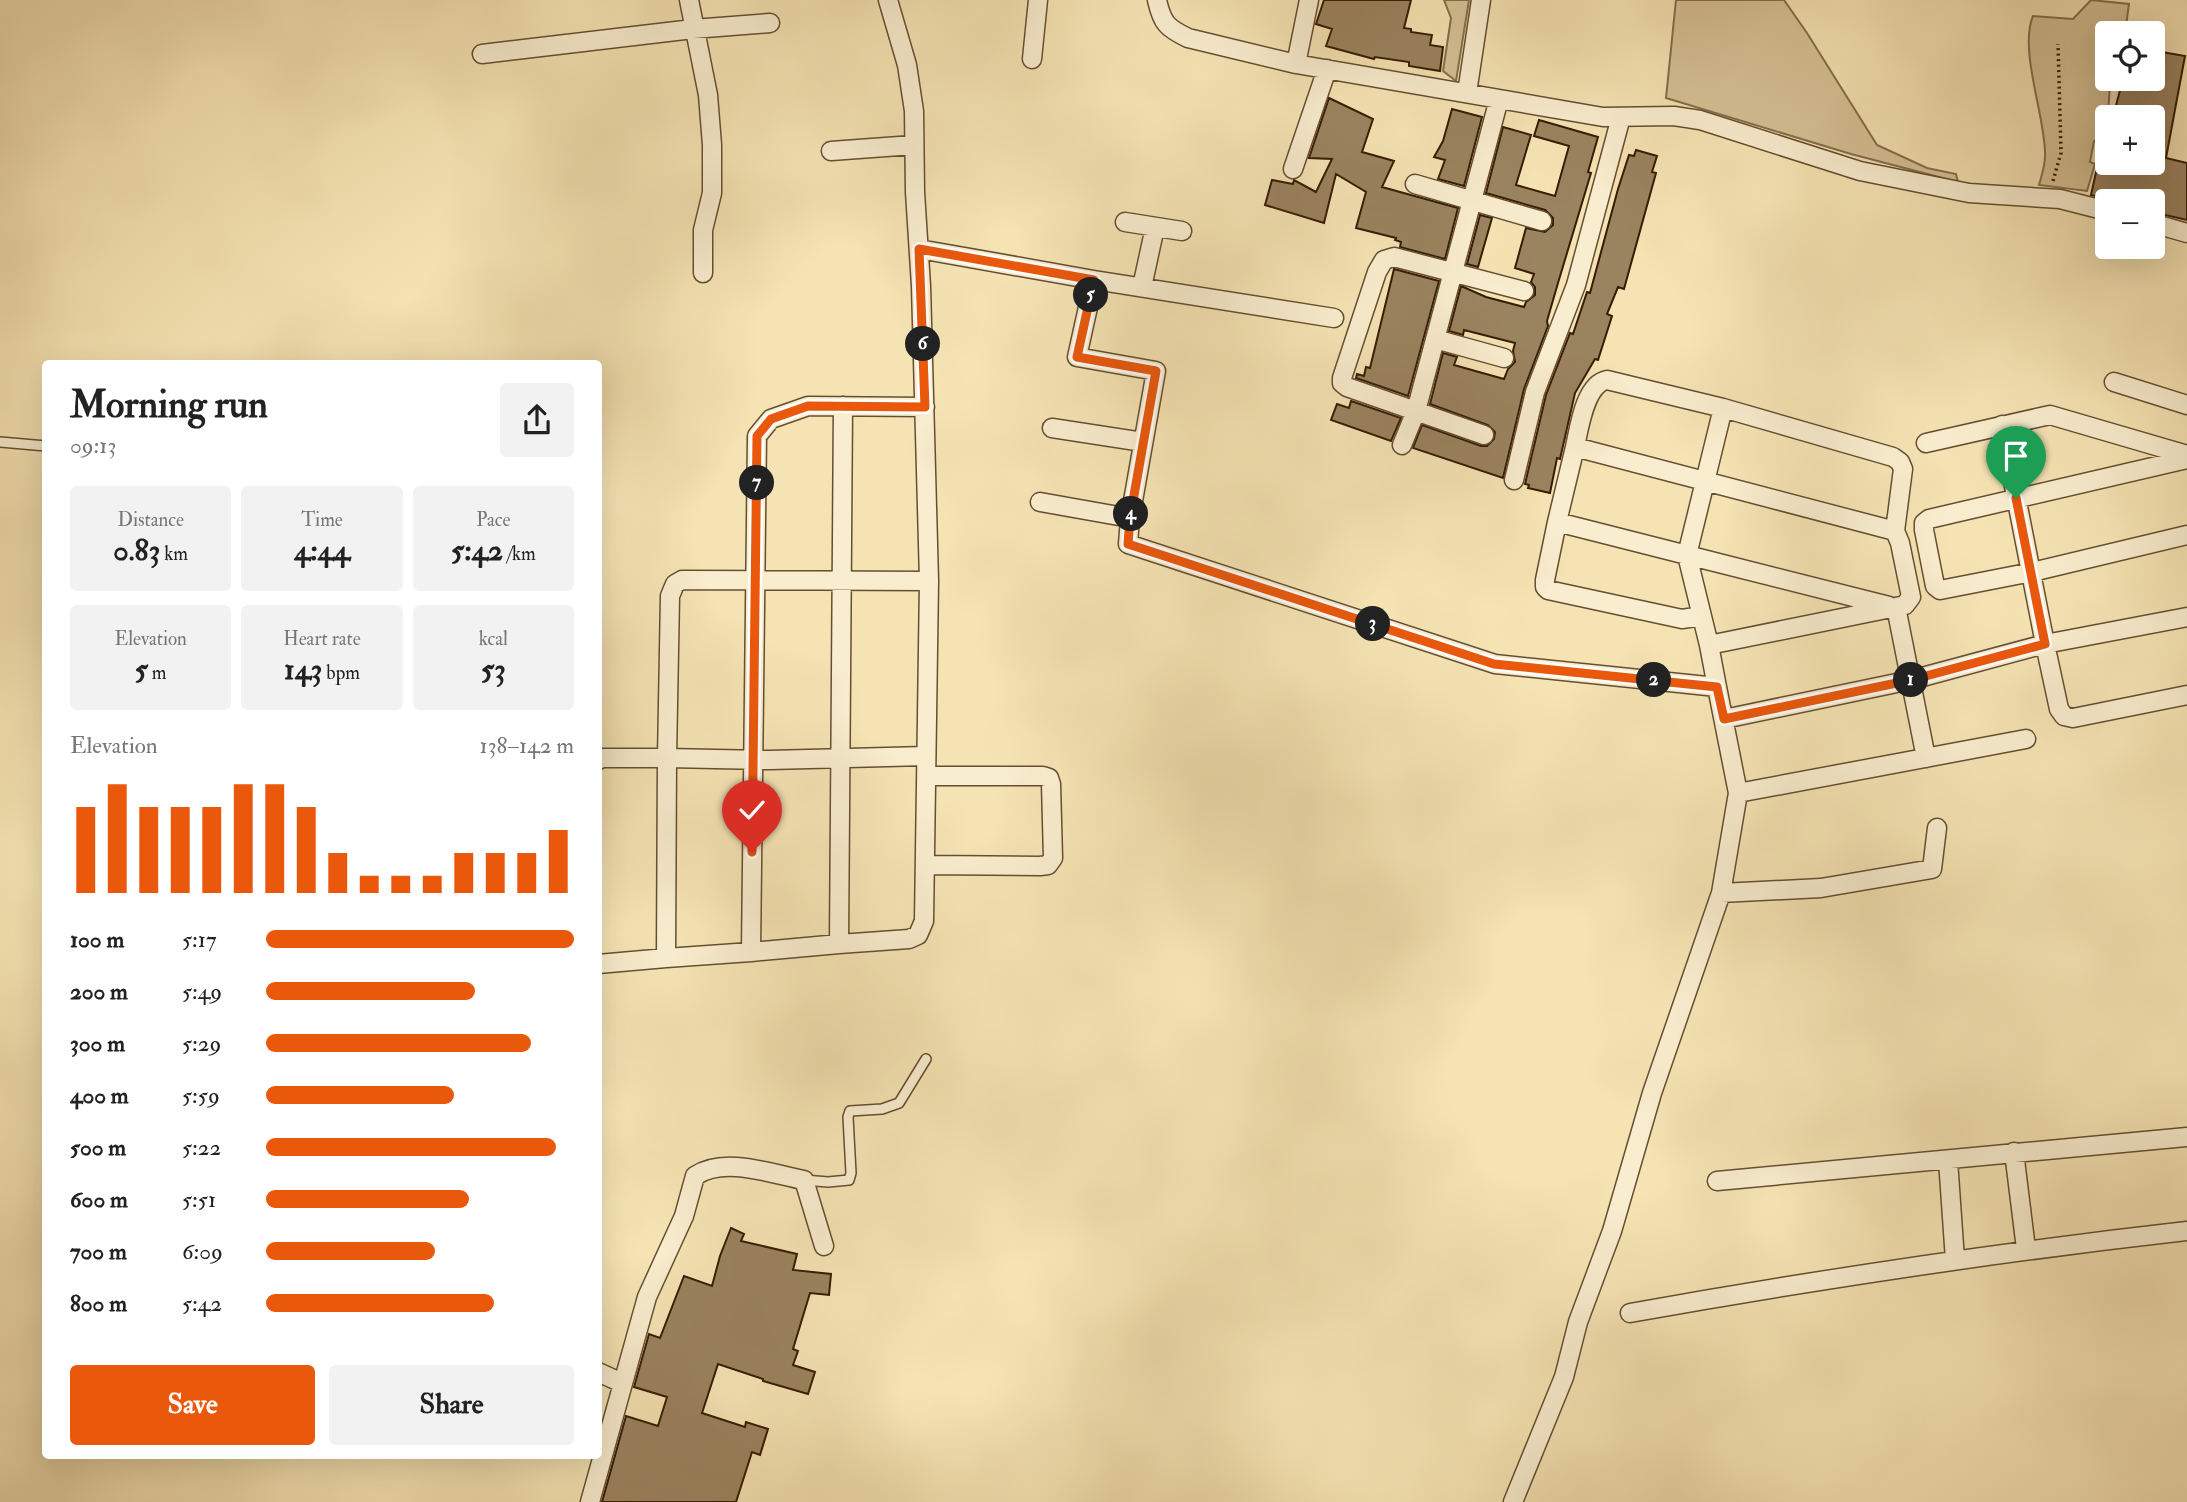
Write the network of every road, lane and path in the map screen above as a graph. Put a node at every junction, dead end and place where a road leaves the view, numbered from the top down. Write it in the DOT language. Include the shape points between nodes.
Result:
graph roads {
  1 [pos="689,0"];
  2 [pos="888,0"];
  3 [pos="1038,0"];
  4 [pos="1157,0"];
  5 [pos="1309,0"];
  6 [pos="1481,0"];
  7 [pos="770,23"];
  8 [pos="693,29"];
  9 [pos="2057,44"];
  10 [pos="482,54"];
  11 [pos="1032,59"];
  12 [pos="1296,64"];
  13 [pos="1327,69"];
  14 [pos="1467,93"];
  15 [pos="1499,99"];
  16 [pos="1620,117"];
  17 [pos="914,145"];
  18 [pos="831,151"];
  19 [pos="1293,169"];
  20 [pos="1415,184"];
  21 [pos="2048,198"];
  22 [pos="1472,201"];
  23 [pos="2095,208"];
  24 [pos="1542,221"];
  25 [pos="1125,222"];
  26 [pos="1155,227"];
  27 [pos="2165,227"];
  28 [pos="1182,231"];
  29 [pos="2187,233"];
  30 [pos="919,249"];
  31 [pos="703,273"];
  32 [pos="1452,273"];
  33 [pos="1094,280"];
  34 [pos="1142,287"];
  35 [pos="1524,291"];
  36 [pos="1334,318"];
  37 [pos="1435,339"];
  38 [pos="1504,358"];
  39 [pos="2114,382"];
  40 [pos="2187,405"];
  41 [pos="843,406"];
  42 [pos="925,407"];
  43 [pos="1723,408"];
  44 [pos="1416,411"];
  45 [pos="2002,425"];
  46 [pos="1052,428"];
  47 [pos="1484,435"];
  48 [pos="0,442"];
  49 [pos="1143,442"];
  50 [pos="1926,443"];
  51 [pos="1402,445"];
  52 [pos="42,446"];
  53 [pos="1575,447"];
  54 [pos="2187,457"];
  55 [pos="1514,480"];
  56 [pos="1705,481"];
  57 [pos="2016,498"];
  58 [pos="1040,502"];
  59 [pos="1130,518"];
  60 [pos="1557,522"];
  61 [pos="1895,531"];
  62 [pos="2187,535"];
  63 [pos="1687,555"];
  64 [pos="2032,572"];
  65 [pos="843,580"];
  66 [pos="755,581"];
  67 [pos="929,581"];
  68 [pos="1896,607"];
  69 [pos="1702,616"];
  70 [pos="2187,617"];
  71 [pos="2045,644"];
  72 [pos="1709,645"];
  73 [pos="1911,680"];
  74 [pos="1717,687"];
  75 [pos="2187,695"];
  76 [pos="1724,719"];
  77 [pos="2026,739"];
  78 [pos="926,756"];
  79 [pos="602,758"];
  80 [pos="667,758"];
  81 [pos="1926,758"];
  82 [pos="841,759"];
  83 [pos="754,760"];
  84 [pos="926,776"];
  85 [pos="1738,793"];
  86 [pos="1937,828"];
  87 [pos="926,865"];
  88 [pos="1721,893"];
  89 [pos="839,944"];
  90 [pos="751,952"];
  91 [pos="666,958"];
  92 [pos="602,964"];
  93 [pos="926,1059"];
  94 [pos="2187,1137"];
  95 [pos="2014,1152"];
  96 [pos="1948,1160"];
  97 [pos="804,1180"];
  98 [pos="1717,1181"];
  99 [pos="2187,1231"];
  100 [pos="824,1245"];
  101 [pos="2026,1249"];
  102 [pos="1955,1260"];
  103 [pos="1630,1314"];
  104 [pos="602,1374"];
  105 [pos="622,1383"];
  106 [pos="602,1457"];
  107 [pos="602,1459"];
  108 [pos="590,1502"];
  109 [pos="1513,1502"];
  1 -- 8 [label="street"];
  2 -- 17 [label="street" via="907,65"];
  3 -- 11 [label="street"];
  4 -- 12 [label="street" via="1161,18 1174,31"];
  5 -- 12 [label="street"];
  6 -- 14 [label="street"];
  7 -- 8 [label="street"];
  8 -- 10 [label="street"];
  8 -- 31 [label="street" via="708,95 712,145"];
  9 -- 21 [label="path" via="2061,153"];
  12 -- 13 [label="street"];
  13 -- 14 [label="street"];
  13 -- 19 [label="street"];
  14 -- 15 [label="street"];
  15 -- 16 [label="street"];
  15 -- 22 [label="street"];
  16 -- 21 [label="street" via="1700,120 1860,171 1969,193"];
  16 -- 55 [label="street" via="1576,285 1535,392"];
  17 -- 18 [label="street"];
  17 -- 30 [label="street"];
  20 -- 22 [label="street"];
  21 -- 23 [label="street"];
  22 -- 24 [label="street"];
  22 -- 32 [label="street"];
  25 -- 26 [label="street"];
  26 -- 28 [label="street"];
  26 -- 34 [label="street"];
  27 -- 29 [label="street"];
  30 -- 33 [label="street"];
  30 -- 42 [label="street"];
  32 -- 35 [label="street"];
  32 -- 37 [label="street"];
  32 -- 44 [label="street" via="1394,257 1384,260 1342,378 1347,387"];
  33 -- 34 [label="street"];
  33 -- 49 [label="street" via="1077,357 1156,371"];
  34 -- 36 [label="street"];
  37 -- 38 [label="street"];
  37 -- 44 [label="street"];
  39 -- 40 [label="street"];
  41 -- 42 [label="street"];
  41 -- 65 [label="street"];
  41 -- 66 [label="street" via="789,411 771,419 757,436"];
  42 -- 67 [label="street"];
  43 -- 53 [label="street" via="1600,381 1582,413"];
  43 -- 56 [label="street"];
  43 -- 61 [label="street" via="1900,461 1903,469"];
  44 -- 47 [label="street"];
  44 -- 51 [label="street"];
  45 -- 50 [label="street"];
  45 -- 54 [label="street" via="2050,415"];
  45 -- 57 [label="street"];
  46 -- 49 [label="street"];
  48 -- 52 [label="lane"];
  49 -- 59 [label="street"];
  53 -- 56 [label="street"];
  53 -- 60 [label="street"];
  54 -- 57 [label="street"];
  56 -- 61 [label="street"];
  56 -- 63 [label="street"];
  57 -- 64 [label="street"];
  57 -- 64 [label="street" via="1924,523 1935,586 1947,589"];
  58 -- 59 [label="street"];
  59 -- 74 [label="street" via="1128,544 1494,664"];
  60 -- 63 [label="street"];
  60 -- 69 [label="street" via="1545,580 1548,590 1682,619"];
  61 -- 68 [label="street" via="1911,597"];
  62 -- 64 [label="street"];
  63 -- 68 [label="street"];
  63 -- 69 [label="street"];
  64 -- 71 [label="street"];
  65 -- 66 [label="street"];
  65 -- 67 [label="street"];
  65 -- 82 [label="street"];
  66 -- 80 [label="street" via="682,580 675,584 670,596"];
  66 -- 83 [label="street"];
  67 -- 78 [label="street"];
  68 -- 72 [label="street"];
  68 -- 73 [label="street"];
  69 -- 72 [label="street"];
  70 -- 71 [label="street"];
  71 -- 73 [label="street"];
  71 -- 75 [label="street" via="2064,716"];
  72 -- 74 [label="street"];
  73 -- 76 [label="street"];
  73 -- 81 [label="street"];
  74 -- 76 [label="street"];
  76 -- 85 [label="street"];
  77 -- 81 [label="street"];
  78 -- 82 [label="street"];
  78 -- 84 [label="street"];
  79 -- 80 [label="street"];
  80 -- 83 [label="street"];
  80 -- 91 [label="street"];
  81 -- 85 [label="street"];
  82 -- 83 [label="street"];
  82 -- 89 [label="street"];
  83 -- 90 [label="street"];
  84 -- 87 [label="street"];
  84 -- 87 [label="street" via="1049,778 1054,858 1048,866"];
  85 -- 88 [label="street"];
  86 -- 88 [label="street" via="1932,869 1821,888"];
  87 -- 89 [label="street" via="924,921 918,935"];
  88 -- 109 [label="street" via="1652,1093 1564,1377"];
  89 -- 90 [label="street"];
  90 -- 91 [label="street"];
  91 -- 92 [label="street"];
  93 -- 97 [label="lane" via="899,1102 881,1109 850,1111 849,1180"];
  94 -- 95 [label="street"];
  95 -- 96 [label="street"];
  95 -- 101 [label="street"];
  96 -- 98 [label="street"];
  96 -- 102 [label="street"];
  97 -- 100 [label="street"];
  97 -- 105 [label="street" via="734,1167 695,1176 684,1216 647,1297"];
  99 -- 101 [label="street"];
  101 -- 102 [label="street"];
  102 -- 103 [label="street"];
  104 -- 105 [label="street"];
  105 -- 106 [label="street"];
  107 -- 108 [label="street"];
}
